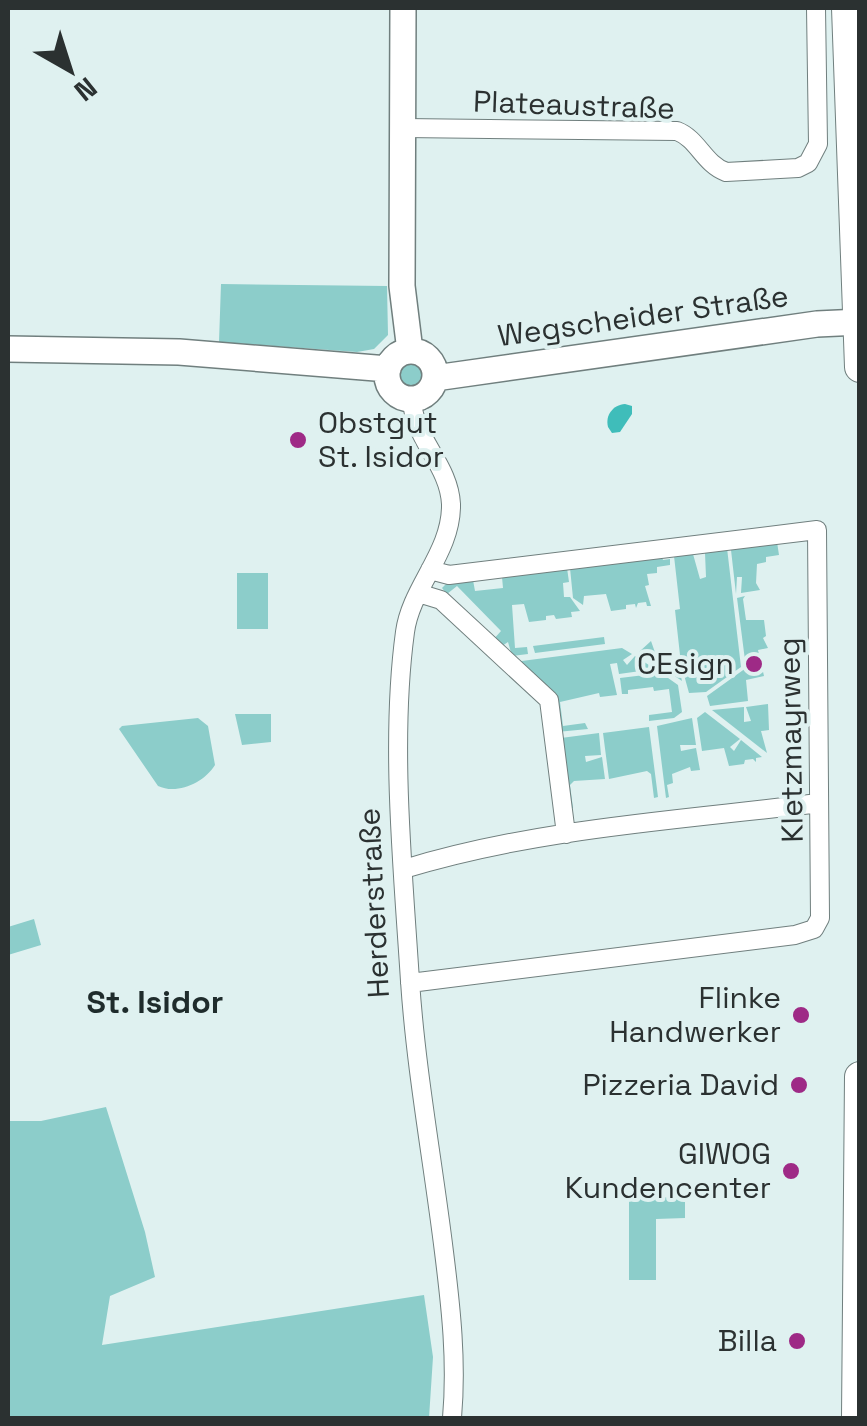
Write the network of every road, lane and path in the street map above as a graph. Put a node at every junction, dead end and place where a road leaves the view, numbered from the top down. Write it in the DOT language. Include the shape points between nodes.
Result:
graph roads {
  1 [pos="403,8"];
  2 [pos="816,8"];
  3 [pos="847,8"];
  4 [pos="404,128"];
  5 [pos="858,322"];
  6 [pos="8,349"];
  7 [pos="410,351"];
  8 [pos="860,367"];
  9 [pos="388,369"];
  10 [pos="435,378"];
  11 [pos="412,399"];
  12 [pos="430,570"];
  13 [pos="418,593"];
  14 [pos="819,804"];
  15 [pos="566,834"];
  16 [pos="404,869"];
  17 [pos="410,982"];
  18 [pos="860,1078"];
  19 [pos="452,1418"];
  20 [pos="857,1418"];
  1 -- 4 [label="street"];
  2 -- 4 [label="street, Plateaustraße" via="818,144 798,168 726,172 677,131"];
  3 -- 5 [label="main road"];
  4 -- 7 [label="street" via="402,286"];
  5 -- 8 [label="main road"];
  5 -- 10 [label="street, Wegscheider Straße"];
  6 -- 9 [label="street" via="179,352"];
  7 -- 9 [label="street"];
  7 -- 10 [label="street" via="432,362"];
  9 -- 11 [label="street" via="391,388"];
  10 -- 11 [label="street" via="428,393"];
  11 -- 12 [label="street, Herderstraße" via="451,502"];
  12 -- 13 [label="street, Herderstraße"];
  12 -- 14 [label="street, Kletzmayrweg" via="449,575 817,530"];
  13 -- 15 [label="street" via="441,600 549,700"];
  13 -- 16 [label="street, Herderstraße" via="404,633"];
  14 -- 15 [label="street"];
  14 -- 17 [label="street, Kletzmayrweg" via="820,918 808,933"];
  15 -- 16 [label="street"];
  16 -- 17 [label="street, Herderstraße"];
  17 -- 19 [label="street, Herderstraße" via="450,1300"];
  18 -- 20 [label="main road"];
}
